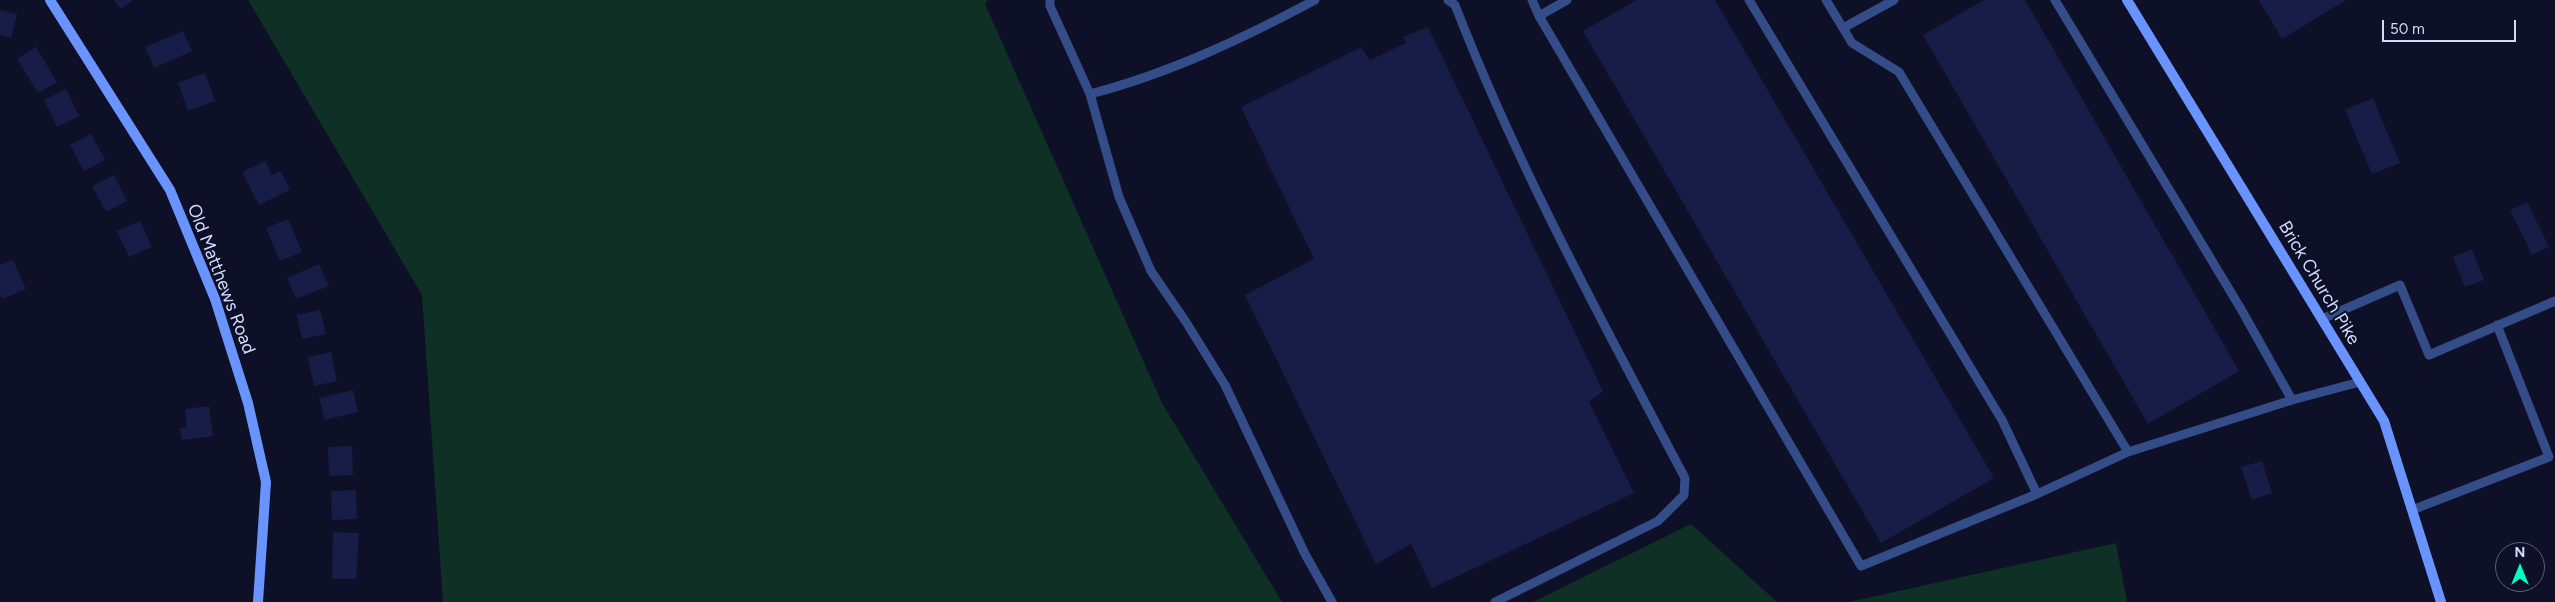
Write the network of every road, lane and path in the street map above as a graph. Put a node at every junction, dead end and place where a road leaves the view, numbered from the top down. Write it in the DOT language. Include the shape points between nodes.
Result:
graph roads {
  1 [pos="50,0"];
  2 [pos="1050,0"];
  3 [pos="1315,0"];
  4 [pos="1448,0"];
  5 [pos="1532,0"];
  6 [pos="1567,0"];
  7 [pos="1749,0"];
  8 [pos="1826,0"];
  9 [pos="1894,0"];
  10 [pos="2055,0"];
  11 [pos="2129,1"];
  12 [pos="1539,16"];
  13 [pos="1843,28"];
  14 [pos="1090,94"];
  15 [pos="2555,301"];
  16 [pos="2322,319"];
  17 [pos="2497,325"];
  18 [pos="2360,382"];
  19 [pos="2292,400"];
  20 [pos="2128,452"];
  21 [pos="2037,494"];
  22 [pos="2412,510"];
  23 [pos="258,602"];
  24 [pos="1332,602"];
  25 [pos="1495,602"];
  26 [pos="2440,602"];
  1 -- 23 [label="main road, Old Matthews Road" via="170,190 215,299 248,403 266,482"];
  2 -- 14 [label="lane"];
  3 -- 14 [label="lane" via="1133,83"];
  4 -- 25 [label="lane" via="1454,5 1501,116 1685,478 1684,495 1658,521"];
  5 -- 12 [label="lane"];
  6 -- 12 [label="lane"];
  7 -- 21 [label="lane" via="2002,420"];
  8 -- 13 [label="lane"];
  9 -- 13 [label="lane"];
  10 -- 19 [label="lane" via="2241,309"];
  11 -- 16 [label="main road, Brick Church Pike"];
  12 -- 21 [label="lane" via="1861,566"];
  13 -- 20 [label="lane" via="1852,43 1899,72"];
  14 -- 24 [label="lane" via="1119,197 1151,271 1224,385 1305,554"];
  15 -- 17 [label="lane"];
  16 -- 17 [label="lane" via="2400,285 2429,355"];
  16 -- 18 [label="main road, Brick Church Pike"];
  17 -- 22 [label="lane" via="2549,457"];
  18 -- 19 [label="lane"];
  18 -- 22 [label="main road, Brick Church Pike" via="2384,421"];
  19 -- 20 [label="lane"];
  20 -- 21 [label="lane"];
  22 -- 26 [label="main road, Brick Church Pike"];
}
